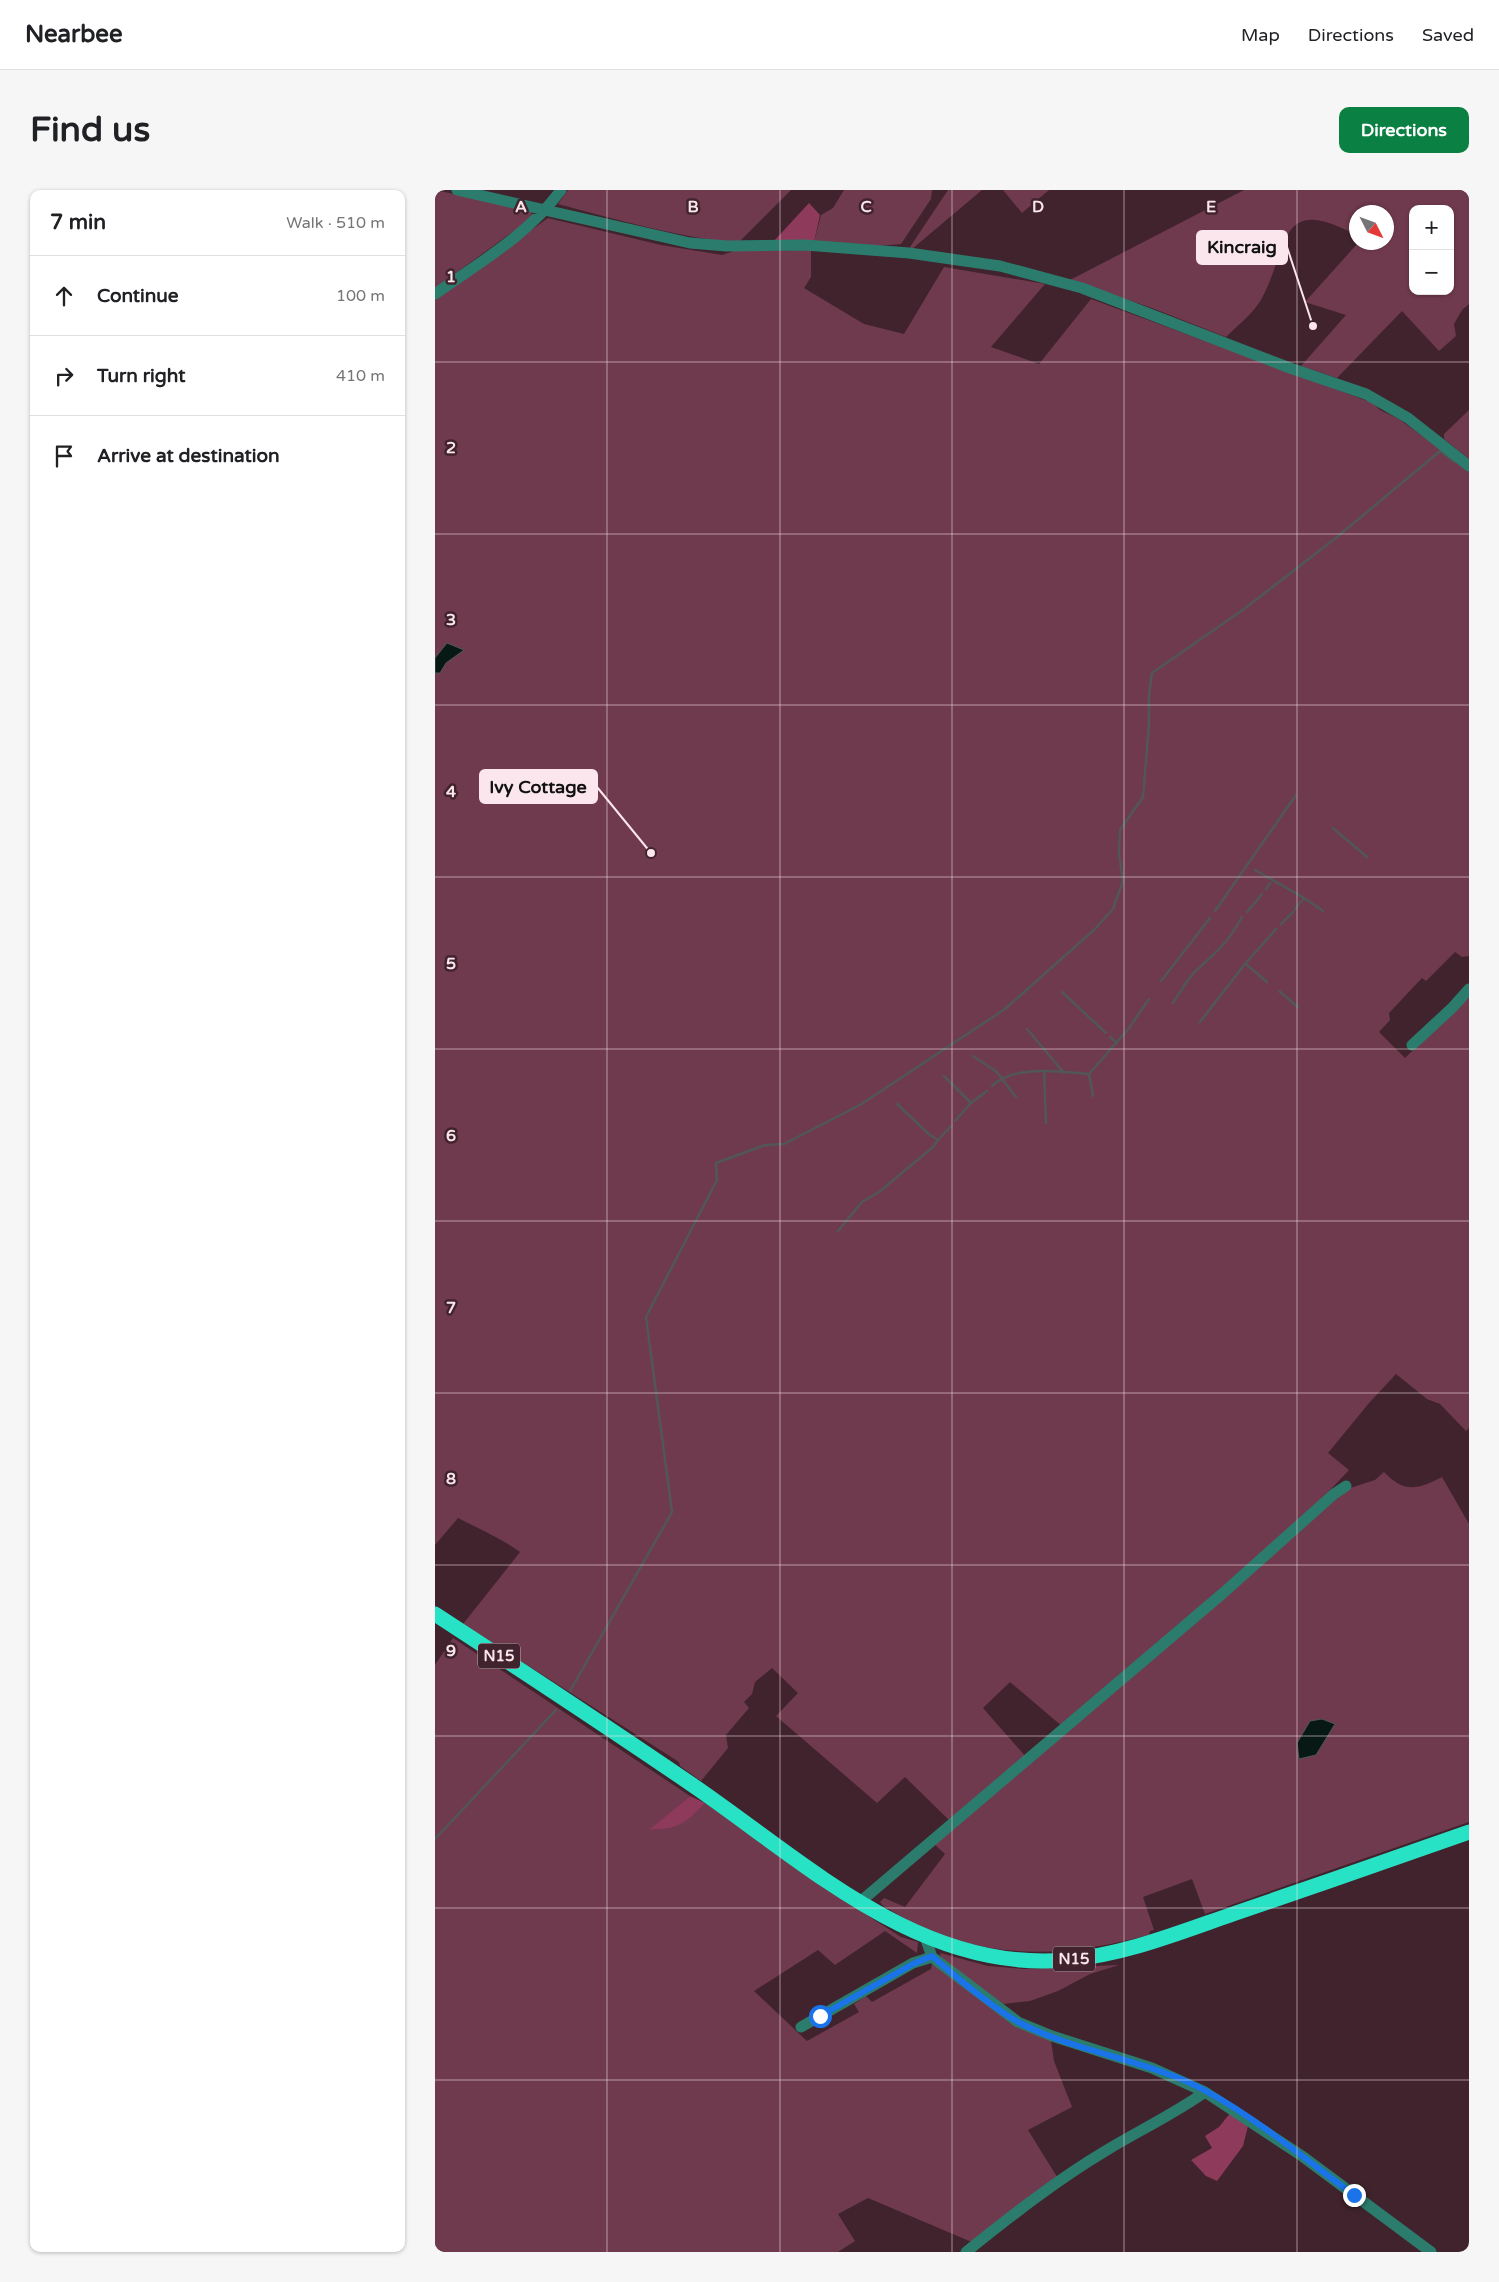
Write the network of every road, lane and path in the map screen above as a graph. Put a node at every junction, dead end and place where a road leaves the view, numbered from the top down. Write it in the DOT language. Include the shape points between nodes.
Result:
graph roads {
  1 [pos="457,190"];
  2 [pos="561,190"];
  3 [pos="547,210"];
  4 [pos="435,294"];
  5 [pos="1469,466"];
  6 [pos="1469,989"];
  7 [pos="1412,1045"];
  8 [pos="1346,1486"];
  9 [pos="435,1614"];
  10 [pos="1469,1832"];
  11 [pos="860,1902"];
  12 [pos="925,1937"];
  13 [pos="932,1956"];
  14 [pos="801,2027"];
  15 [pos="1205,2092"];
  16 [pos="965,2252"];
  17 [pos="1431,2252"];
  1 -- 3 [label="street"];
  2 -- 3 [label="street"];
  3 -- 4 [label="street" via="521,233"];
  3 -- 5 [label="street" via="690,244 805,246 909,253 1000,266 1081,288 1365,394 1408,418"];
  6 -- 7 [label="street"];
  8 -- 11 [label="street"];
  9 -- 11 [label="highway, N15" via="737,1815"];
  10 -- 12 [label="highway, N15" via="1179,1933 1111,1953 1064,1960 1027,1960 957,1949"];
  11 -- 12 [label="highway, N15"];
  12 -- 13 [label="street"];
  13 -- 14 [label="street"];
  13 -- 15 [label="street" via="1018,2022 1153,2068"];
  15 -- 16 [label="street" via="1180,2110 1070,2173"];
  15 -- 17 [label="street" via="1302,2156"];
}
